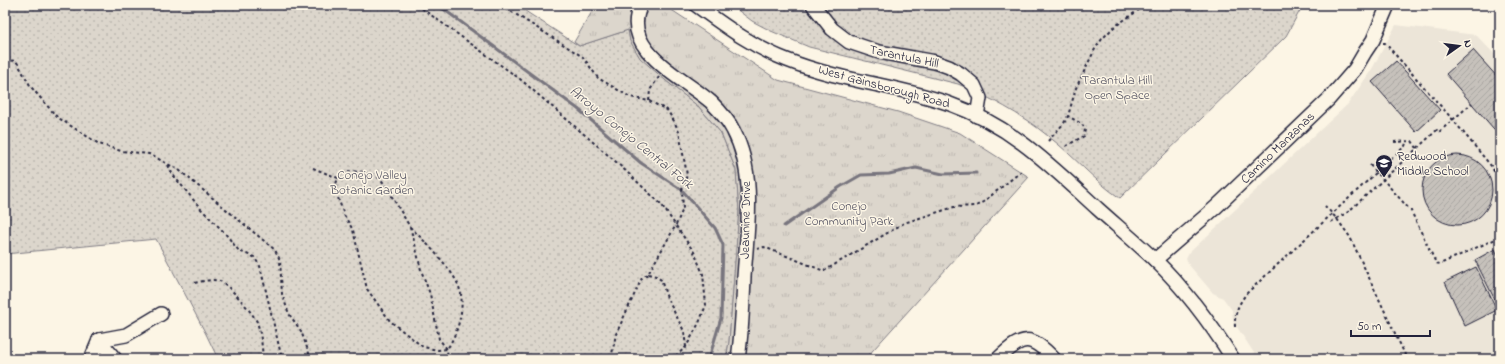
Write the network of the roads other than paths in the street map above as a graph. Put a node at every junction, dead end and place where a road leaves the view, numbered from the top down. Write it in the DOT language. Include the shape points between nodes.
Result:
graph roads {
  1 [pos="641,5"];
  2 [pos="696,5"];
  3 [pos="813,5"];
  4 [pos="1388,5"];
  5 [pos="978,116"];
  6 [pos="1155,260"];
  7 [pos="161,314"];
  8 [pos="99,340"];
  9 [pos="91,359"];
  10 [pos="115,359"];
  11 [pos="738,359"];
  12 [pos="998,359"];
  13 [pos="1054,359"];
  14 [pos="1233,359"];
  1 -- 11 [label="street, Jeaunine Drive" via="636,23 640,40 648,52 666,69 723,115 733,131 746,166 749,205"];
  2 -- 5 [label="street, West Gainsborough Road" via="734,33 787,60 817,70 924,96"];
  3 -- 5 [label="street, Tarantula Hill" via="832,29 849,42 879,52 936,62 961,74 974,85 980,98"];
  4 -- 6 [label="street, Camino Manzanas" via="1355,69 1329,99 1216,207"];
  5 -- 6 [label="street, West Gainsborough Road" via="1014,136 1040,155"];
  6 -- 14 [label="street" via="1188,296"];
  7 -- 8 [label="street" via="126,334"];
  8 -- 9 [label="street"];
  8 -- 10 [label="street"];
  12 -- 13 [label="street" via="1012,346 1025,341 1039,344"];
}
